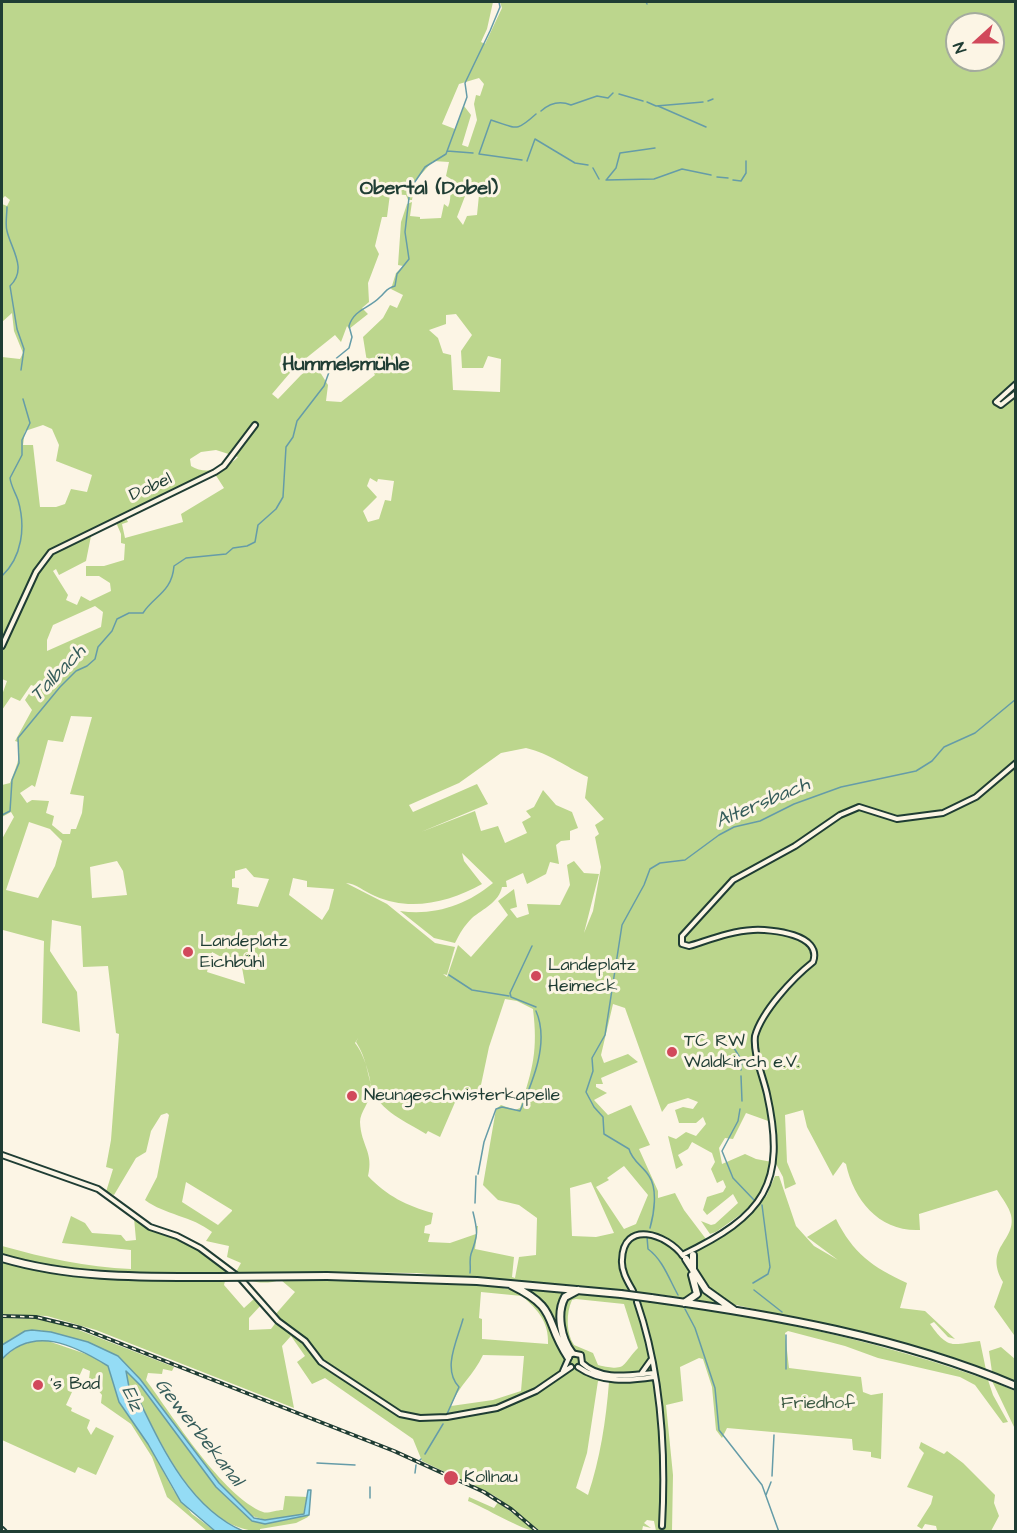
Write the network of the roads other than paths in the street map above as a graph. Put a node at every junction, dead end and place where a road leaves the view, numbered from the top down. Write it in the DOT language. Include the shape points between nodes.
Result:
graph roads {
  1 [pos="1016,384"];
  2 [pos="1016,393"];
  3 [pos="255,425"];
  4 [pos="2,646"];
  5 [pos="1016,763"];
  6 [pos="2,1155"];
  7 [pos="698,1248"];
  8 [pos="693,1255"];
  9 [pos="684,1257"];
  10 [pos="2,1258"];
  11 [pos="692,1269"];
  12 [pos="507,1283"];
  13 [pos="578,1289"];
  14 [pos="633,1291"];
  15 [pos="637,1302"];
  16 [pos="684,1303"];
  17 [pos="735,1311"];
  18 [pos="570,1360"];
  19 [pos="651,1360"];
  20 [pos="580,1365"];
  21 [pos="641,1374"];
  22 [pos="653,1375"];
  23 [pos="1016,1386"];
  24 [pos="662,1526"];
  1 -- 2 [label="street" via="996,402 1001,405"];
  3 -- 4 [label="street, Dobel" via="215,472 51,552 36,572"];
  5 -- 7 [label="street" via="976,797 943,813 897,819 859,807 840,815 733,880 681,936 681,944 689,946 753,930 782,933 805,940 815,956 785,988 755,1036 774,1150 767,1188 751,1210"];
  6 -- 18 [label="street" via="98,1189 150,1227 190,1241 240,1278 321,1362 388,1408 409,1416 447,1417 497,1408 537,1390"];
  7 -- 8 [label="street"];
  7 -- 9 [label="street"];
  8 -- 9 [label="street"];
  8 -- 11 [label="highway"];
  9 -- 11 [label="highway"];
  9 -- 14 [label="street" via="654,1234 633,1238 623,1250 622,1261"];
  10 -- 12 [label="highway, bridge" via="96,1276 327,1276"];
  11 -- 16 [label="highway" via="698,1291 696,1297"];
  11 -- 17 [label="highway" via="706,1290"];
  12 -- 13 [label="highway"];
  12 -- 18 [label="highway" via="527,1292 545,1307"];
  13 -- 16 [label="highway, bridge"];
  13 -- 18 [label="highway" via="567,1295 562,1304 562,1329"];
  15 -- 19 [label="street"];
  16 -- 17 [label="highway"];
  17 -- 23 [label="highway" via="906,1347"];
  18 -- 20 [label="street"];
  18 -- 20 [label="street" via="581,1355"];
  19 -- 21 [label="street"];
  19 -- 22 [label="street"];
  20 -- 21 [label="street" via="608,1375"];
  20 -- 22 [label="street" via="591,1375 610,1379"];
  21 -- 22 [label="street"];
  22 -- 24 [label="street" via="662,1451"];
}
